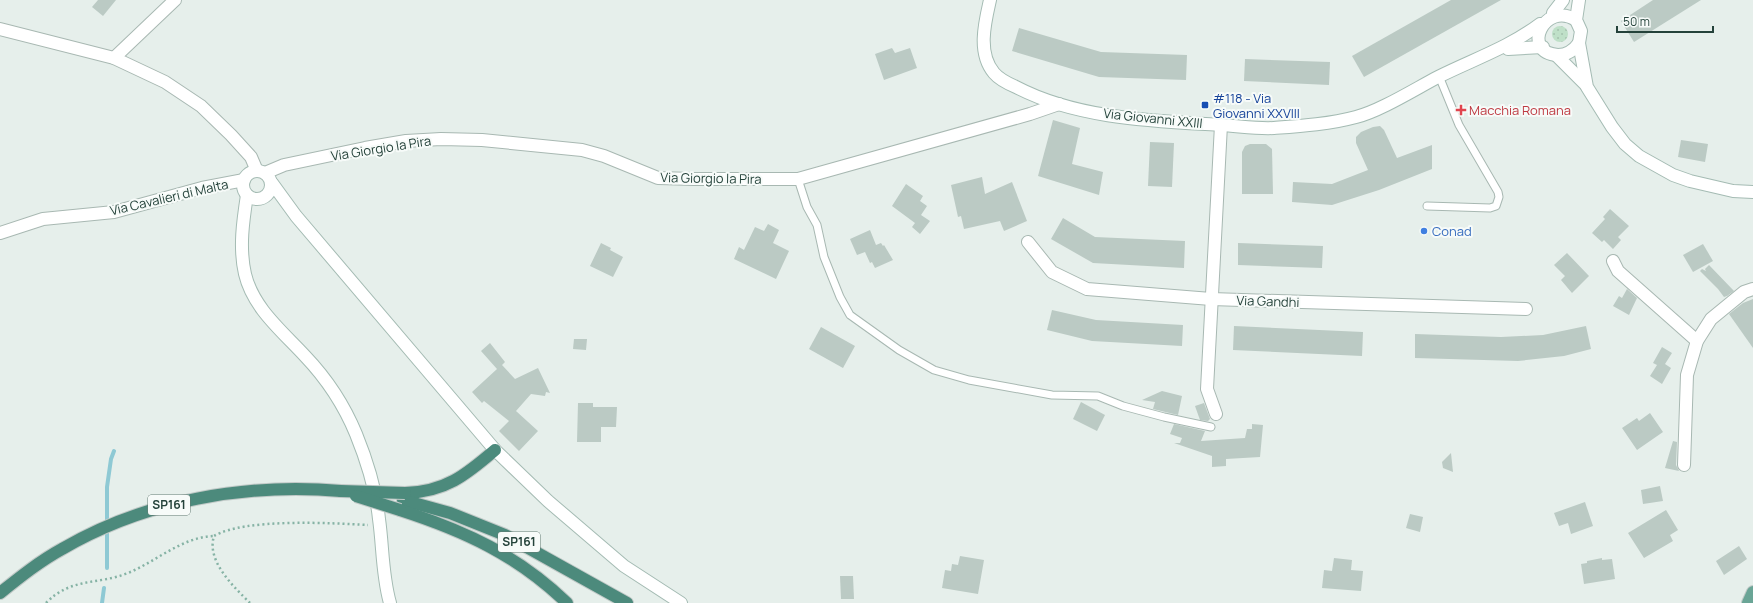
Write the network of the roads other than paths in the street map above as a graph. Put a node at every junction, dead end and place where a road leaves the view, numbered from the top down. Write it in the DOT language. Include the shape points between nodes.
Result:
graph roads {
  1 [pos="175,0"];
  2 [pos="990,0"];
  3 [pos="1563,0"];
  4 [pos="1579,0"];
  5 [pos="1553,13"];
  6 [pos="1576,20"];
  7 [pos="1540,24"];
  8 [pos="0,29"];
  9 [pos="1579,43"];
  10 [pos="1543,47"];
  11 [pos="1500,50"];
  12 [pos="1556,55"];
  13 [pos="114,58"];
  14 [pos="1439,76"];
  15 [pos="1587,87"];
  16 [pos="1059,104"];
  17 [pos="1221,125"];
  18 [pos="265,176"];
  19 [pos="798,179"];
  20 [pos="244,180"];
  21 [pos="1753,192"];
  22 [pos="246,195"];
  23 [pos="262,199"];
  24 [pos="1427,206"];
  25 [pos="296,216"];
  26 [pos="243,231"];
  27 [pos="0,233"];
  28 [pos="1028,242"];
  29 [pos="1613,261"];
  30 [pos="1753,289"];
  31 [pos="1211,299"];
  32 [pos="1526,309"];
  33 [pos="1697,341"];
  34 [pos="1216,414"];
  35 [pos="1212,427"];
  36 [pos="495,450"];
  37 [pos="1684,465"];
  38 [pos="403,501"];
  39 [pos="1753,592"];
  40 [pos="0,593"];
  41 [pos="390,603"];
  42 [pos="567,603"];
  43 [pos="627,603"];
  44 [pos="681,603"];
  45 [pos="1748,603"];
  1 -- 13 [label="street"];
  2 -- 16 [label="street, Via Giovanni XXIII" via="984,26 984,43 987,60 994,73 1030,95"];
  3 -- 5 [label="street"];
  4 -- 6 [label="street"];
  5 -- 6 [label="street" via="1566,13"];
  5 -- 7 [label="street"];
  6 -- 9 [label="street" via="1581,31"];
  7 -- 10 [label="street" via="1538,36"];
  7 -- 11 [label="street, Via Giovanni XXIII"];
  8 -- 13 [label="street"];
  9 -- 12 [label="street" via="1570,53"];
  9 -- 15 [label="street"];
  10 -- 11 [label="street, Via Giovanni XXIII"];
  10 -- 12 [label="street"];
  11 -- 14 [label="street, Via Giovanni XXIII"];
  12 -- 15 [label="street"];
  13 -- 18 [label="street" via="165,82 201,106 231,134"];
  14 -- 17 [label="street, Via Giovanni XXIII" via="1357,117 1273,128"];
  14 -- 24 [label="lane" via="1459,125 1494,183 1499,197 1496,206 1490,208"];
  15 -- 21 [label="street" via="1612,127 1625,144 1639,156 1673,175 1690,181 1733,191"];
  16 -- 17 [label="street, Via Giovanni XXIII" via="1081,110 1158,121"];
  16 -- 19 [label="street, Via Giorgio la Pira"];
  17 -- 31 [label="street"];
  18 -- 19 [label="street, Via Giorgio la Pira" via="284,165 365,148 441,139 482,140 582,150 658,178"];
  18 -- 20 [label="street" via="249,173"];
  18 -- 23 [label="street" via="269,194"];
  18 -- 25 [label="street"];
  19 -- 35 [label="lane" via="817,225 824,257 850,315 899,350 934,370 969,380 1052,395 1098,396 1122,406"];
  20 -- 22 [label="street"];
  20 -- 27 [label="street, Via Cavalieri di Malta" via="202,188 114,212 44,219"];
  22 -- 23 [label="street" via="252,199"];
  22 -- 26 [label="street"];
  23 -- 25 [label="street"];
  23 -- 26 [label="street"];
  25 -- 36 [label="street"];
  26 -- 41 [label="street" via="242,260 250,289 264,313 322,376 355,432 370,475 380,526 384,574"];
  28 -- 31 [label="street, Via Gandhi" via="1052,272 1086,289"];
  29 -- 33 [label="street" via="1618,271"];
  30 -- 33 [label="street" via="1744,292 1711,319"];
  31 -- 32 [label="street, Via Gandhi"];
  31 -- 34 [label="street" via="1213,305 1207,389"];
  33 -- 37 [label="street" via="1687,375"];
  36 -- 38 [label="highway, SP161" via="463,476 447,485"];
  36 -- 44 [label="street" via="558,510 624,566"];
  38 -- 40 [label="highway, SP161, bridge" via="341,491 299,489 210,496 126,519 89,534 52,554"];
  38 -- 42 [label="highway, SP161" via="502,552 538,577"];
  38 -- 43 [label="highway, SP161" via="450,513 500,532"];
  39 -- 45 [label="main road"];
}
